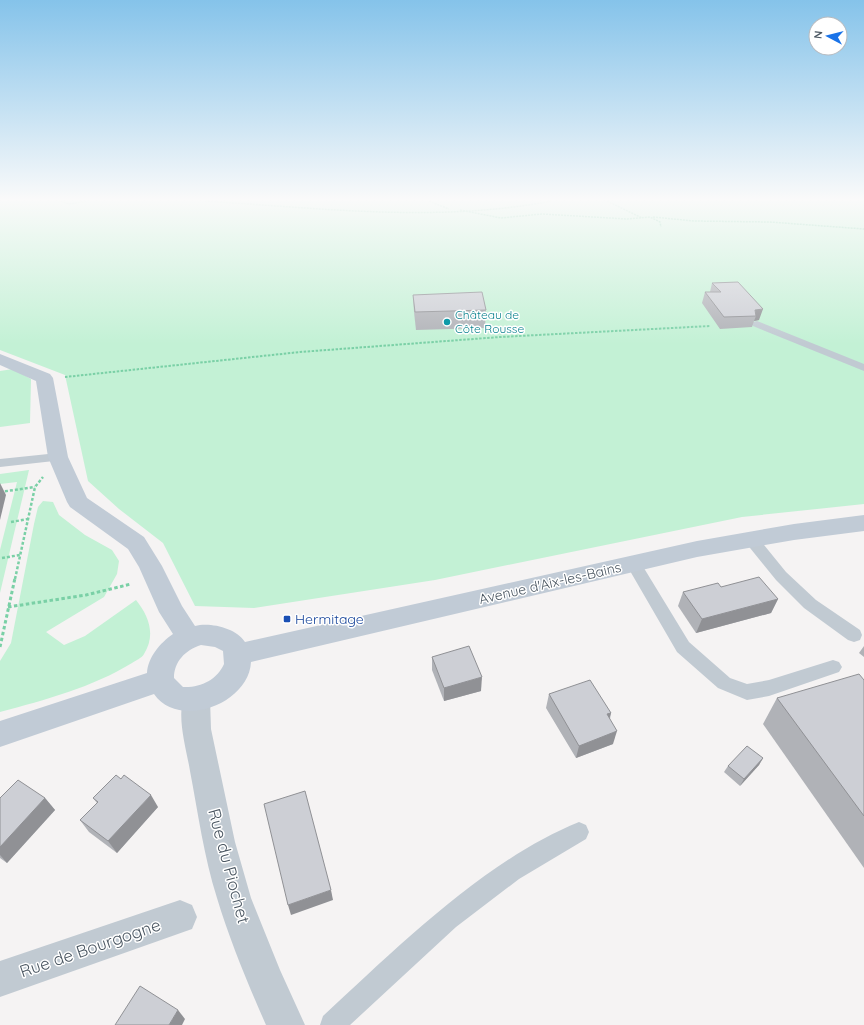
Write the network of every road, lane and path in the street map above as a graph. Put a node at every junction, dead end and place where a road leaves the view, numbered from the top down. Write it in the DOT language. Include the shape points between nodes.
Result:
graph roads {
  1 [pos="757,324"];
  2 [pos="710,326"];
  3 [pos="0,359"];
  4 [pos="864,368"];
  5 [pos="44,378"];
  6 [pos="58,457"];
  7 [pos="0,463"];
  8 [pos="35,487"];
  9 [pos="0,492"];
  10 [pos="28,519"];
  11 [pos="11,522"];
  12 [pos="864,523"];
  13 [pos="751,539"];
  14 [pos="20,555"];
  15 [pos="2,558"];
  16 [pos="634,564"];
  17 [pos="131,584"];
  18 [pos="8,607"];
  19 [pos="854,635"];
  20 [pos="189,638"];
  21 [pos="0,646"];
  22 [pos="238,654"];
  23 [pos="833,667"];
  24 [pos="160,680"];
  25 [pos="196,699"];
  26 [pos="0,734"];
  27 [pos="579,832"];
  28 [pos="180,917"];
  29 [pos="0,979"];
  30 [pos="286,1025"];
  31 [pos="332,1025"];
  1 -- 4 [label="lane"];
  2 -- 5 [label="path" via="500,337 300,352"];
  3 -- 5 [label="main road"];
  5 -- 6 [label="main road"];
  6 -- 7 [label="lane"];
  6 -- 8 [label="path"];
  6 -- 20 [label="main road" via="78,502 136,543 172,612"];
  8 -- 9 [label="path"];
  8 -- 10 [label="path"];
  10 -- 11 [label="path"];
  10 -- 14 [label="path"];
  12 -- 13 [label="main road, Avenue d'Aix-les-Bains"];
  13 -- 16 [label="main road, Avenue d'Aix-les-Bains"];
  13 -- 19 [label="lane" via="781,576 810,604"];
  14 -- 15 [label="path"];
  14 -- 18 [label="path"];
  16 -- 22 [label="main road, Avenue d'Aix-les-Bains"];
  16 -- 23 [label="lane" via="682,647 724,683 747,692 769,688"];
  17 -- 18 [label="path" via="86,596"];
  18 -- 21 [label="path"];
  20 -- 22 [label="main road" via="208,635 224,638 233,644"];
  20 -- 24 [label="main road" via="168,653 162,663"];
  22 -- 25 [label="main road" via="236,674 228,684 217,693"];
  24 -- 25 [label="main road" via="167,692 176,698"];
  24 -- 26 [label="main road"];
  25 -- 30 [label="street, Rue du Piochet" via="199,737 219,842 234,898 265,980"];
  27 -- 31 [label="lane" via="547,848 496,883 412,949"];
  28 -- 29 [label="street, Rue de Bourgogne"];
}
